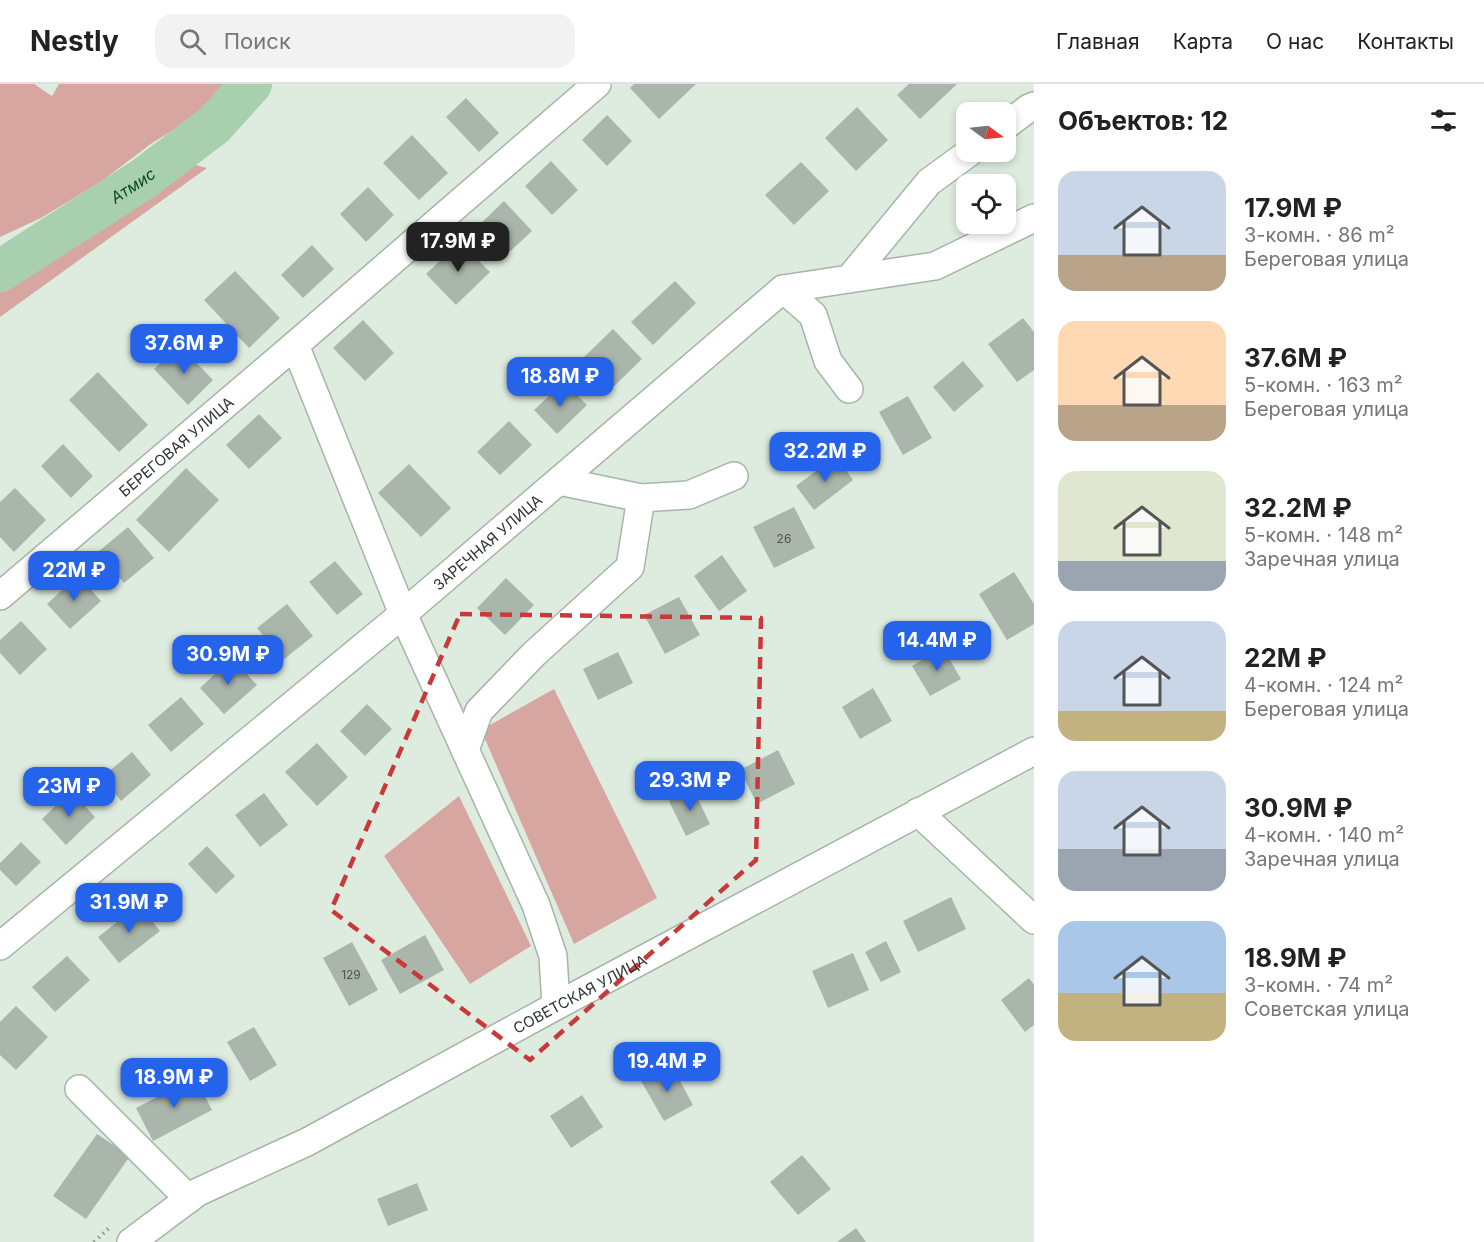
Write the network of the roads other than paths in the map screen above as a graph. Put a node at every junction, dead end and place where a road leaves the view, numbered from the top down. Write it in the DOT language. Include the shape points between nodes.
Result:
graph roads {
  1 [pos="597,84"];
  2 [pos="1034,106"];
  3 [pos="1016,118"];
  4 [pos="956,162"];
  5 [pos="1034,218"];
  6 [pos="849,279"];
  7 [pos="783,289"];
  8 [pos="295,345"];
  9 [pos="849,389"];
  10 [pos="734,476"];
  11 [pos="559,481"];
  12 [pos="641,498"];
  13 [pos="0,596"];
  14 [pos="403,614"];
  15 [pos="465,750"];
  16 [pos="1034,751"];
  17 [pos="918,813"];
  18 [pos="1034,920"];
  19 [pos="0,946"];
  20 [pos="556,1006"];
  21 [pos="79,1089"];
  22 [pos="189,1199"];
  23 [pos="131,1242"];
  1 -- 8 [label="street, БЕРЕГОВАЯ УЛИЦА"];
  2 -- 3 [label="street"];
  4 -- 6 [label="street" via="929,182"];
  5 -- 6 [label="street" via="935,266"];
  6 -- 7 [label="street"];
  7 -- 9 [label="street" via="813,315 828,361"];
  7 -- 11 [label="street, ЗАРЕЧНАЯ УЛИЦА"];
  8 -- 13 [label="street, БЕРЕГОВАЯ УЛИЦА"];
  8 -- 14 [label="street"];
  10 -- 12 [label="street" via="689,495"];
  11 -- 12 [label="street"];
  11 -- 14 [label="street, ЗАРЕЧНАЯ УЛИЦА"];
  12 -- 15 [label="street" via="630,567 534,654 479,711"];
  14 -- 15 [label="street"];
  14 -- 19 [label="street, ЗАРЕЧНАЯ УЛИЦА"];
  15 -- 20 [label="street" via="536,905 553,956"];
  16 -- 17 [label="street, СОВЕТСКАЯ УЛИЦА"];
  17 -- 18 [label="street"];
  17 -- 20 [label="street, СОВЕТСКАЯ УЛИЦА"];
  20 -- 22 [label="street, СОВЕТСКАЯ УЛИЦА" via="307,1142"];
  21 -- 22 [label="street"];
  22 -- 23 [label="street, СОВЕТСКАЯ УЛИЦА"];
}
